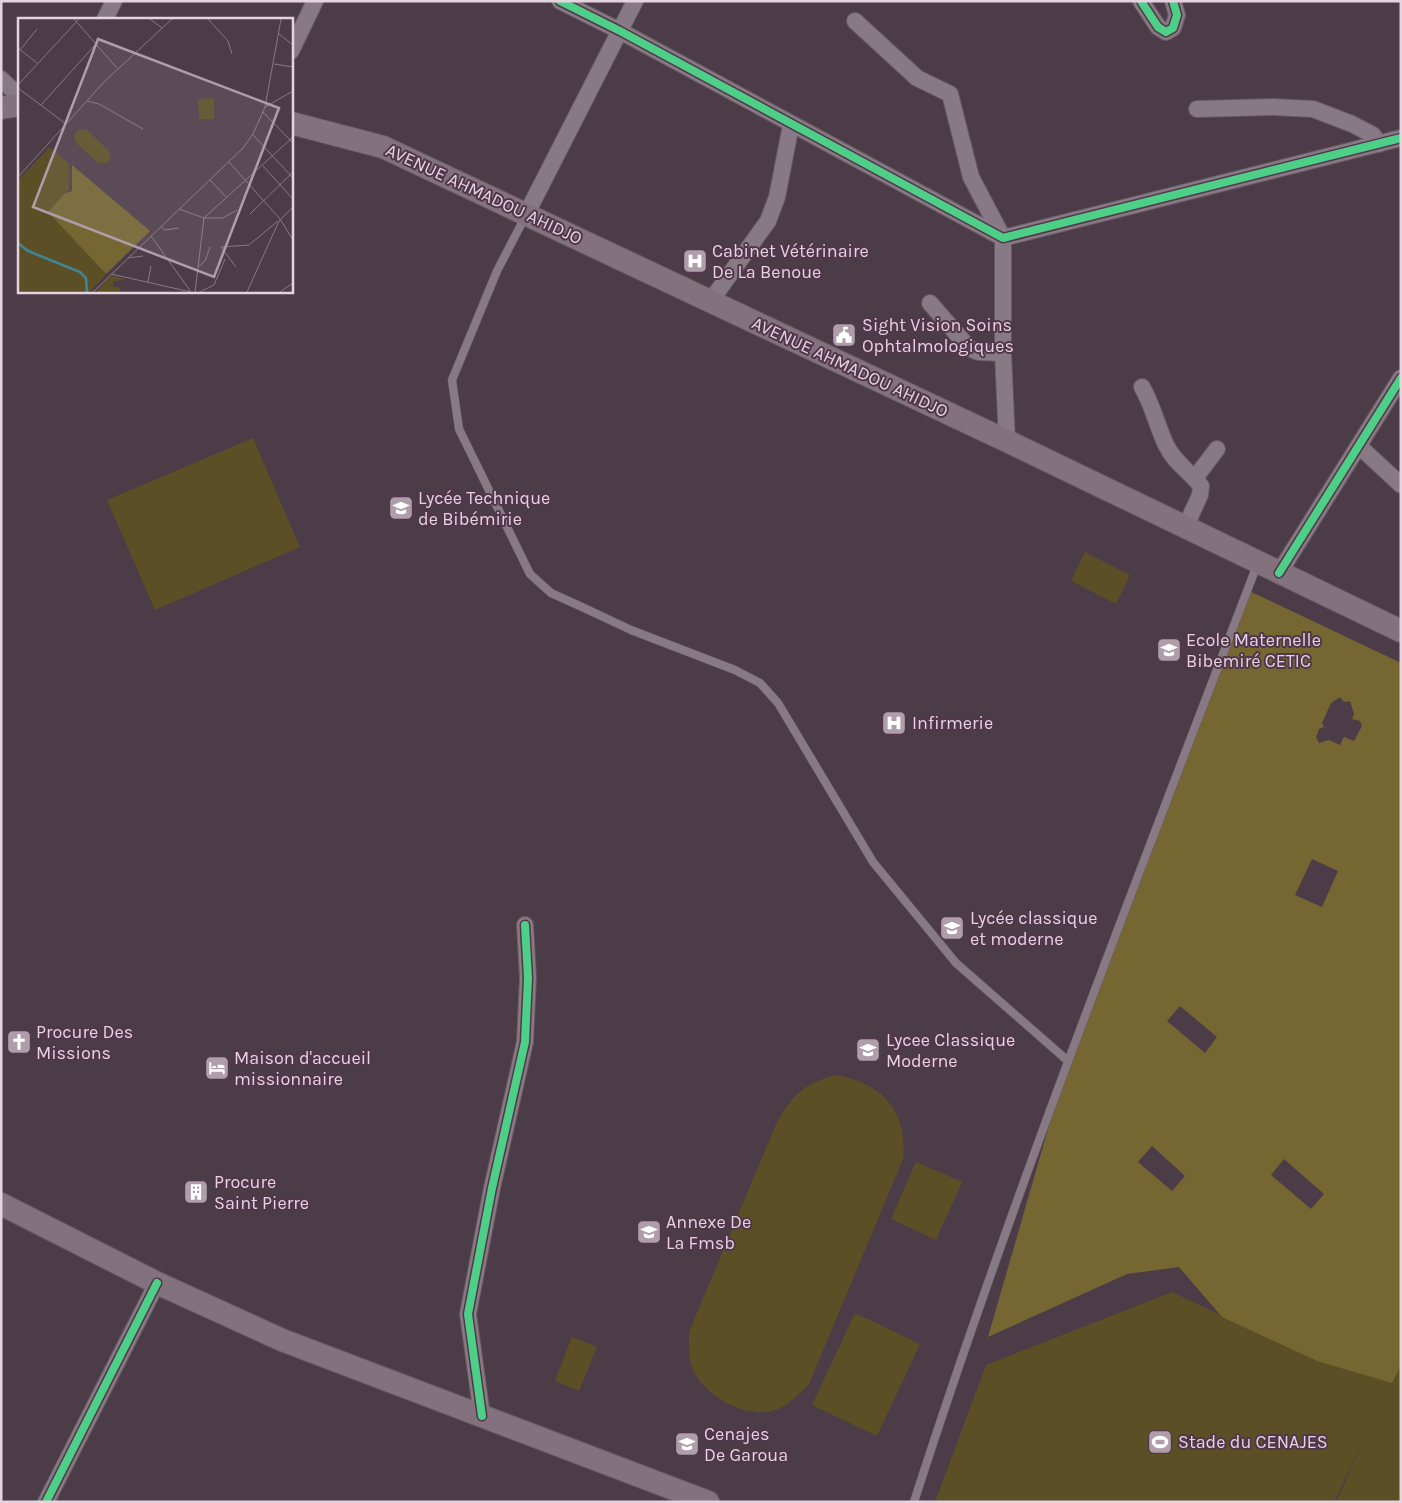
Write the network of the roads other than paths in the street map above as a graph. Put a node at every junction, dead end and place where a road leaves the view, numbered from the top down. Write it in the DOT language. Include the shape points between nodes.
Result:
graph roads {
  1 [pos="114,1"];
  2 [pos="315,1"];
  3 [pos="560,1"];
  4 [pos="635,1"];
  5 [pos="1141,1"];
  6 [pos="1174,1"];
  7 [pos="106,18"];
  8 [pos="855,21"];
  9 [pos="620,31"];
  10 [pos="292,49"];
  11 [pos="1,78"];
  12 [pos="18,95"];
  13 [pos="18,105"];
  14 [pos="1,108"];
  15 [pos="1197,109"];
  16 [pos="292,123"];
  17 [pos="791,125"];
  18 [pos="1401,138"];
  19 [pos="1379,144"];
  20 [pos="527,213"];
  21 [pos="1003,238"];
  22 [pos="710,302"];
  23 [pos="930,303"];
  24 [pos="1003,352"];
  25 [pos="1401,378"];
  26 [pos="1142,388"];
  27 [pos="1007,441"];
  28 [pos="1359,446"];
  29 [pos="1217,449"];
  30 [pos="1195,478"];
  31 [pos="1401,485"];
  32 [pos="1186,528"];
  33 [pos="1258,562"];
  34 [pos="1279,573"];
  35 [pos="1401,631"];
  36 [pos="525,925"];
  37 [pos="1068,1061"];
  38 [pos="1,1204"];
  39 [pos="157,1283"];
  40 [pos="482,1416"];
  41 [pos="703,1501"];
  42 [pos="46,1502"];
  43 [pos="914,1502"];
  1 -- 7 [label="street"];
  2 -- 10 [label="street"];
  3 -- 9 [label="street"];
  4 -- 9 [label="street"];
  5 -- 6 [label="street" via="1158,27 1166,32 1173,28 1176,15"];
  8 -- 21 [label="street" via="917,78 950,94 971,177"];
  9 -- 17 [label="street"];
  9 -- 20 [label="street"];
  11 -- 12 [label="street"];
  13 -- 14 [label="main road"];
  15 -- 19 [label="street" via="1274,106 1313,109 1352,124 1373,136"];
  16 -- 20 [label="main road, AVENUE AHMADOU AHIDJO" via="383,147"];
  17 -- 21 [label="street"];
  17 -- 22 [label="street" via="777,197 768,221"];
  18 -- 19 [label="street"];
  19 -- 21 [label="street"];
  20 -- 22 [label="main road, AVENUE AHMADOU AHIDJO"];
  20 -- 37 [label="lane" via="497,271 452,380 459,430 530,574 559,596 631,630 735,670 760,683 793,726 873,862 956,963"];
  21 -- 24 [label="street"];
  22 -- 27 [label="main road, AVENUE AHMADOU AHIDJO"];
  23 -- 24 [label="street" via="969,348 978,352"];
  24 -- 27 [label="street"];
  25 -- 28 [label="street"];
  26 -- 30 [label="street" via="1166,445"];
  27 -- 32 [label="main road, AVENUE AHMADOU AHIDJO"];
  28 -- 31 [label="street"];
  28 -- 34 [label="street"];
  29 -- 30 [label="street"];
  30 -- 32 [label="street" via="1201,486 1200,495"];
  32 -- 33 [label="main road, AVENUE AHMADOU AHIDJO"];
  33 -- 34 [label="main road, AVENUE AHMADOU AHIDJO"];
  33 -- 37 [label="lane"];
  34 -- 35 [label="main road, AVENUE AHMADOU AHIDJO"];
  36 -- 40 [label="street" via="528,978 526,1042 492,1188 468,1314"];
  37 -- 43 [label="lane" via="948,1397"];
  38 -- 39 [label="main road"];
  39 -- 40 [label="main road" via="282,1340"];
  39 -- 42 [label="street"];
  40 -- 41 [label="main road"];
}
